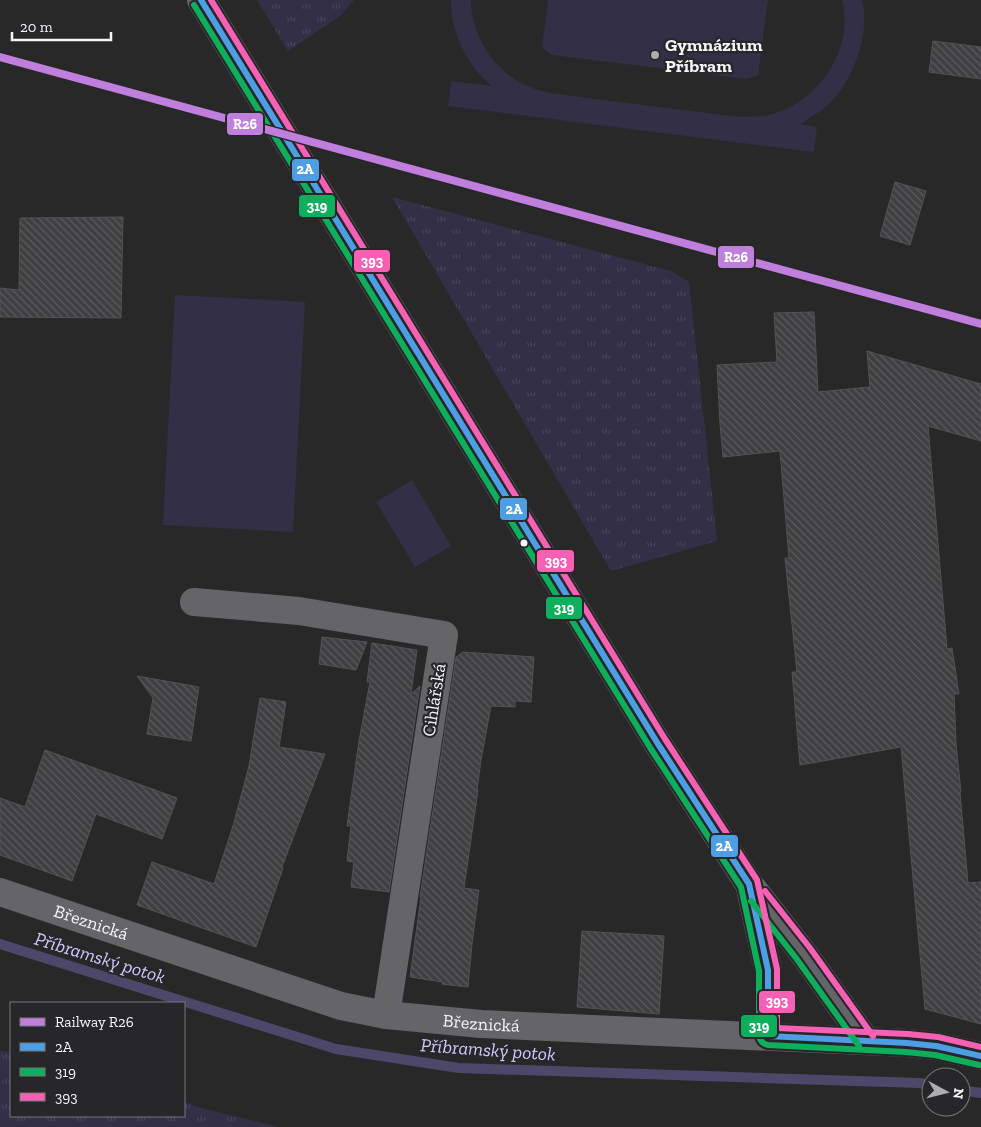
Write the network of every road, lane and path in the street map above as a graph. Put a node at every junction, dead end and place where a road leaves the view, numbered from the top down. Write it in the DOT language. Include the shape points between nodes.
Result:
graph roads {
  1 [pos="201,0"];
  2 [pos="194,602"];
  3 [pos="749,884"];
  4 [pos="0,892"];
  5 [pos="386,1015"];
  6 [pos="768,1036"];
  7 [pos="866,1041"];
  8 [pos="981,1056"];
  1 -- 3 [label="street" via="658,744"];
  2 -- 5 [label="street, Cihlářská" via="299,611 444,635"];
  3 -- 6 [label="street" via="768,970"];
  3 -- 7 [label="street"];
  4 -- 5 [label="street, Březnická" via="342,1006"];
  5 -- 6 [label="street, Březnická" via="481,1024"];
  6 -- 7 [label="street, Březnická"];
  7 -- 8 [label="street, Březnická" via="936,1046"];
}
